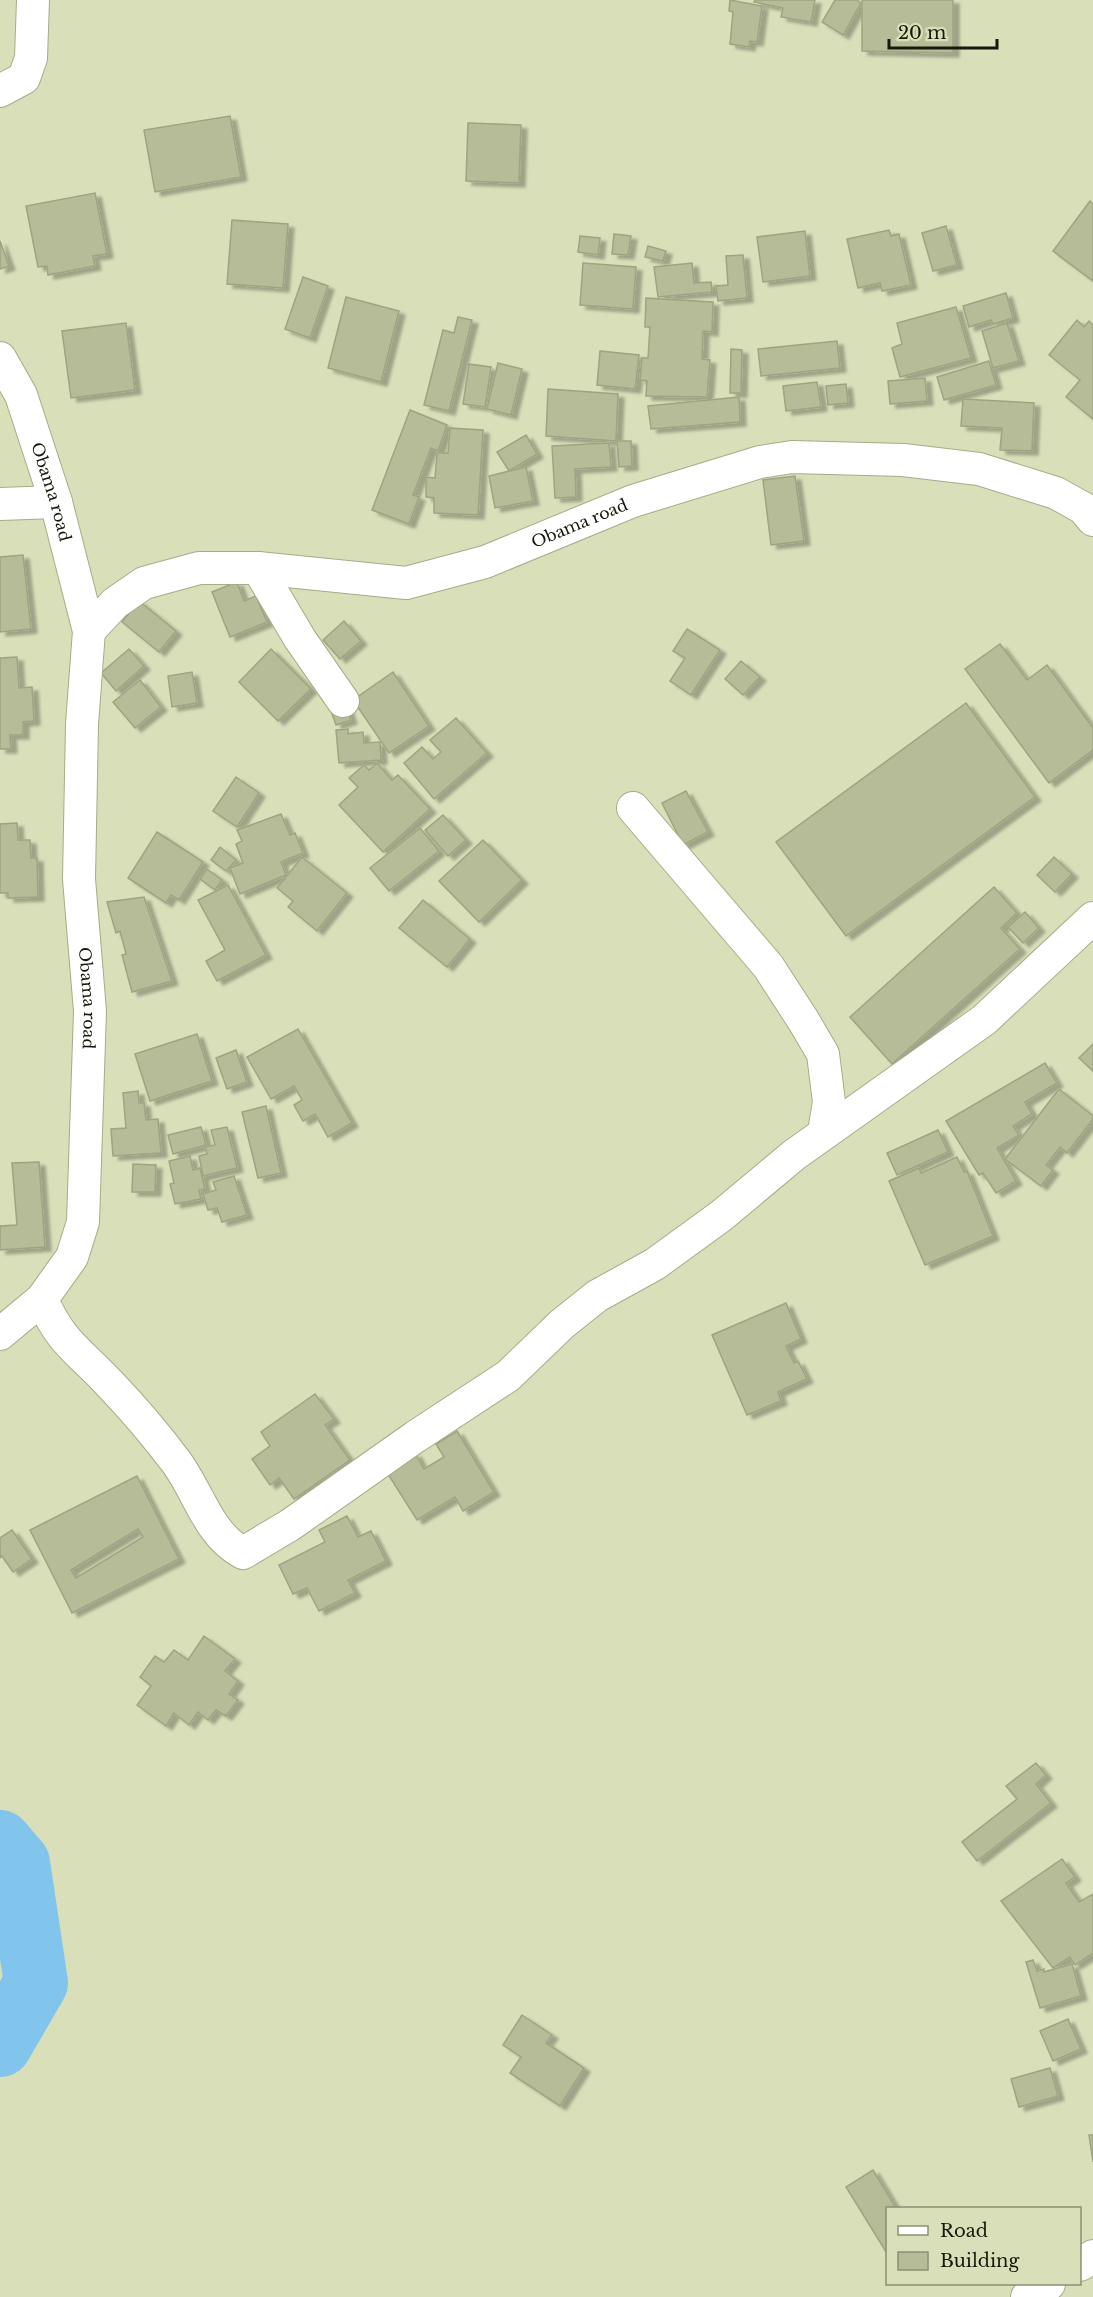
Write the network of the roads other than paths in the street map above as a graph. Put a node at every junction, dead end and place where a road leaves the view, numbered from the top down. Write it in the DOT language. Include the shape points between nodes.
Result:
graph roads {
  1 [pos="33,0"];
  2 [pos="0,91"];
  3 [pos="0,358"];
  4 [pos="56,502"];
  5 [pos="0,504"];
  6 [pos="1090,508"];
  7 [pos="258,568"];
  8 [pos="89,632"];
  9 [pos="343,700"];
  10 [pos="633,808"];
  11 [pos="1093,918"];
  12 [pos="824,1132"];
  13 [pos="42,1299"];
  14 [pos="0,1334"];
  15 [pos="1045,2285"];
  16 [pos="1027,2297"];
  1 -- 2 [label="street" via="31,58 24,78"];
  3 -- 4 [label="street, Obama road" via="21,394"];
  4 -- 5 [label="street"];
  4 -- 8 [label="street, Obama road"];
  6 -- 7 [label="street, Obama road" via="980,469 903,460 792,457 760,462 633,501 485,562 406,583"];
  7 -- 8 [label="street, Obama road" via="199,568 144,583 115,603"];
  7 -- 9 [label="street" via="300,639"];
  8 -- 13 [label="street, Obama road" via="81,724 79,879 90,1011 87,1189 83,1222 72,1257"];
  10 -- 12 [label="street" via="768,966 803,1020 823,1054 829,1102"];
  11 -- 12 [label="street" via="984,1020"];
  12 -- 13 [label="street" via="655,1264 597,1296 508,1376 243,1553 226,1543 178,1465 140,1416 52,1324"];
  13 -- 14 [label="street, Obama road"];
  15 -- 16 [label="street"];
}
